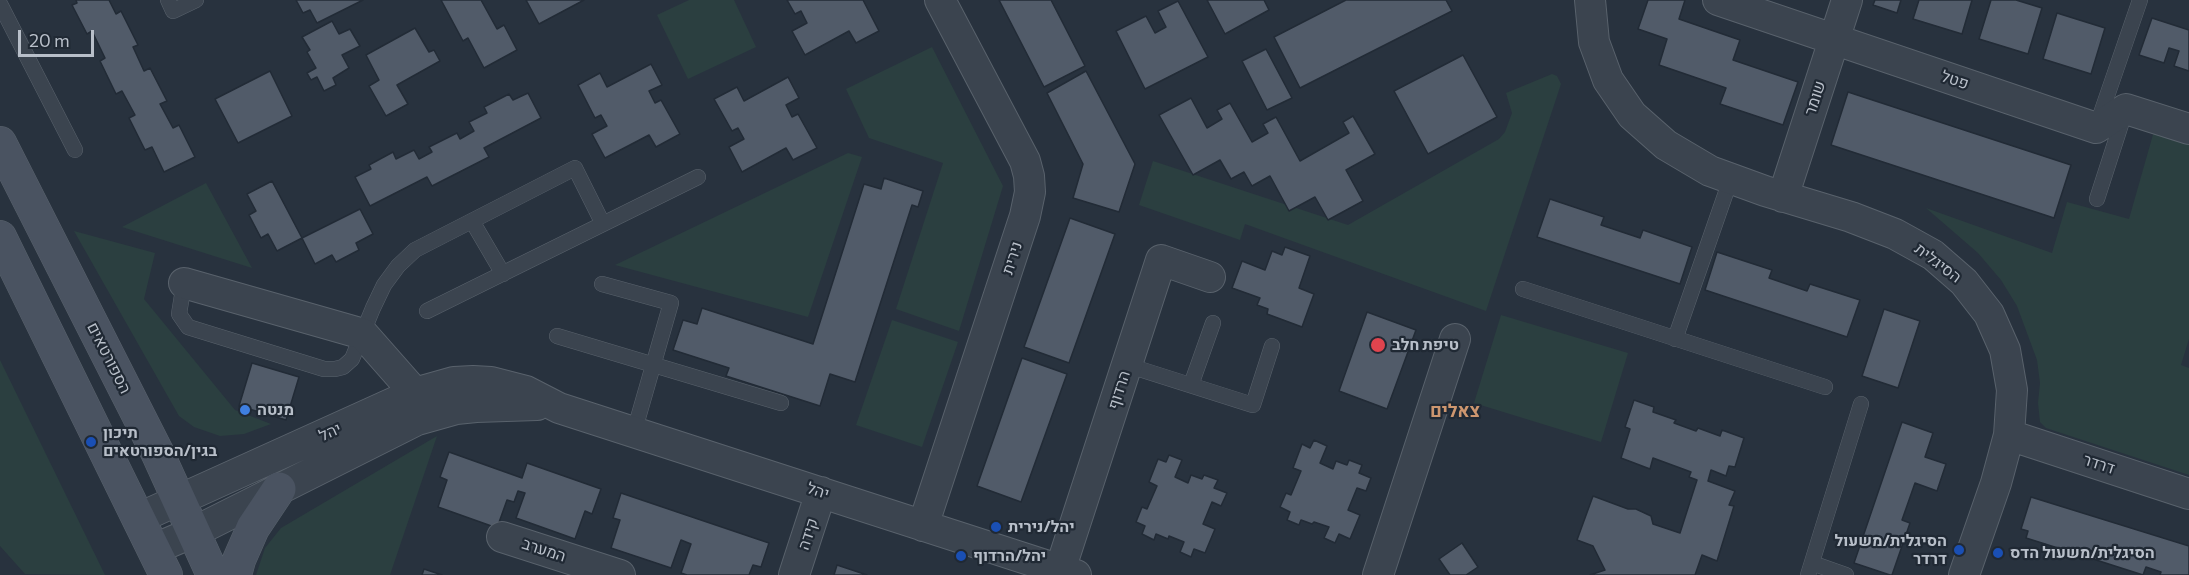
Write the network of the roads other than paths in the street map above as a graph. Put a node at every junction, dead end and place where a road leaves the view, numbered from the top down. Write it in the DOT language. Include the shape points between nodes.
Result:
graph roads {
  1 [pos="168,0"];
  2 [pos="196,0"];
  3 [pos="940,0"];
  4 [pos="1590,0"];
  5 [pos="1718,0"];
  6 [pos="1846,0"];
  7 [pos="2140,0"];
  8 [pos="0,4"];
  9 [pos="1834,38"];
  10 [pos="2126,110"];
  11 [pos="2096,128"];
  12 [pos="2189,129"];
  13 [pos="75,150"];
  14 [pos="5,166"];
  15 [pos="698,177"];
  16 [pos="1731,178"];
  17 [pos="1783,197"];
  18 [pos="2097,199"];
  19 [pos="472,221"];
  20 [pos="603,224"];
  21 [pos="0,237"];
  22 [pos="503,274"];
  23 [pos="1210,278"];
  24 [pos="184,283"];
  25 [pos="602,284"];
  26 [pos="1523,289"];
  27 [pos="427,311"];
  28 [pos="1213,323"];
  29 [pos="363,334"];
  30 [pos="557,336"];
  31 [pos="1455,339"];
  32 [pos="1675,339"];
  33 [pos="1272,346"];
  34 [pos="654,364"];
  35 [pos="1127,365"];
  36 [pos="1191,386"];
  37 [pos="1825,387"];
  38 [pos="782,403"];
  39 [pos="1861,404"];
  40 [pos="421,405"];
  41 [pos="634,432"];
  42 [pos="2009,435"];
  43 [pos="279,489"];
  44 [pos="821,492"];
  45 [pos="2189,494"];
  46 [pos="179,500"];
  47 [pos="139,518"];
  48 [pos="923,526"];
  49 [pos="194,532"];
  50 [pos="502,537"];
  51 [pos="160,562"];
  52 [pos="1810,569"];
  53 [pos="1068,572"];
  54 [pos="213,575"];
  55 [pos="235,575"];
  56 [pos="620,575"];
  57 [pos="794,575"];
  58 [pos="1378,575"];
  59 [pos="1846,575"];
  60 [pos="1964,575"];
  1 -- 2 [label="lane" via="173,11"];
  3 -- 48 [label="street, נירית" via="1025,161 1030,192"];
  4 -- 16 [label="street, הסיגלית" via="1594,42 1608,80 1632,115 1666,145 1710,171"];
  5 -- 9 [label="street, פטל"];
  6 -- 9 [label="street, שומר"];
  7 -- 11 [label="lane"];
  8 -- 13 [label="lane"];
  9 -- 11 [label="street, פטל"];
  9 -- 17 [label="street, שומר"];
  10 -- 11 [label="street"];
  10 -- 12 [label="street"];
  10 -- 18 [label="lane"];
  14 -- 46 [label="street, הספורטאים" via="145,428"];
  15 -- 20 [label="lane"];
  16 -- 17 [label="street, הסיגלית"];
  16 -- 32 [label="lane"];
  17 -- 42 [label="street, הסיגלית" via="1895,234 1933,255 1964,282 1989,314 2005,350 2012,390"];
  19 -- 20 [label="lane" via="575,168"];
  19 -- 22 [label="lane"];
  19 -- 29 [label="lane" via="406,257 384,285"];
  20 -- 22 [label="lane"];
  21 -- 47 [label="street"];
  22 -- 27 [label="lane"];
  23 -- 35 [label="street, הרדוף" via="1161,261"];
  24 -- 29 [label="street"];
  24 -- 29 [label="lane" via="179,314 188,327 324,369 343,367 352,359"];
  25 -- 34 [label="lane" via="671,303"];
  26 -- 32 [label="lane"];
  28 -- 36 [label="lane"];
  29 -- 40 [label="street"];
  30 -- 34 [label="lane"];
  31 -- 58 [label="street"];
  32 -- 37 [label="lane"];
  33 -- 36 [label="lane" via="1253,405"];
  34 -- 38 [label="lane"];
  34 -- 41 [label="lane"];
  35 -- 36 [label="lane"];
  35 -- 53 [label="street, הרדוף"];
  39 -- 52 [label="lane"];
  40 -- 41 [label="street, יהל" via="456,409 496,405 560,408"];
  40 -- 43 [label="street, יהל" via="406,425"];
  40 -- 46 [label="street, יהל"];
  41 -- 44 [label="street, יהל"];
  42 -- 45 [label="street, דרדר"];
  42 -- 60 [label="street, הסיגלית"];
  43 -- 49 [label="street, יהל"];
  43 -- 55 [label="street" via="253,528"];
  44 -- 48 [label="street, יהל"];
  44 -- 57 [label="street, קידה"];
  46 -- 47 [label="street, יהל"];
  46 -- 49 [label="street, הספורטאים"];
  47 -- 51 [label="street"];
  48 -- 53 [label="street, יהל"];
  49 -- 51 [label="street, יהל"];
  49 -- 54 [label="street, הספורטאים"];
  50 -- 56 [label="street, המערב"];
  52 -- 59 [label="lane"];
}
